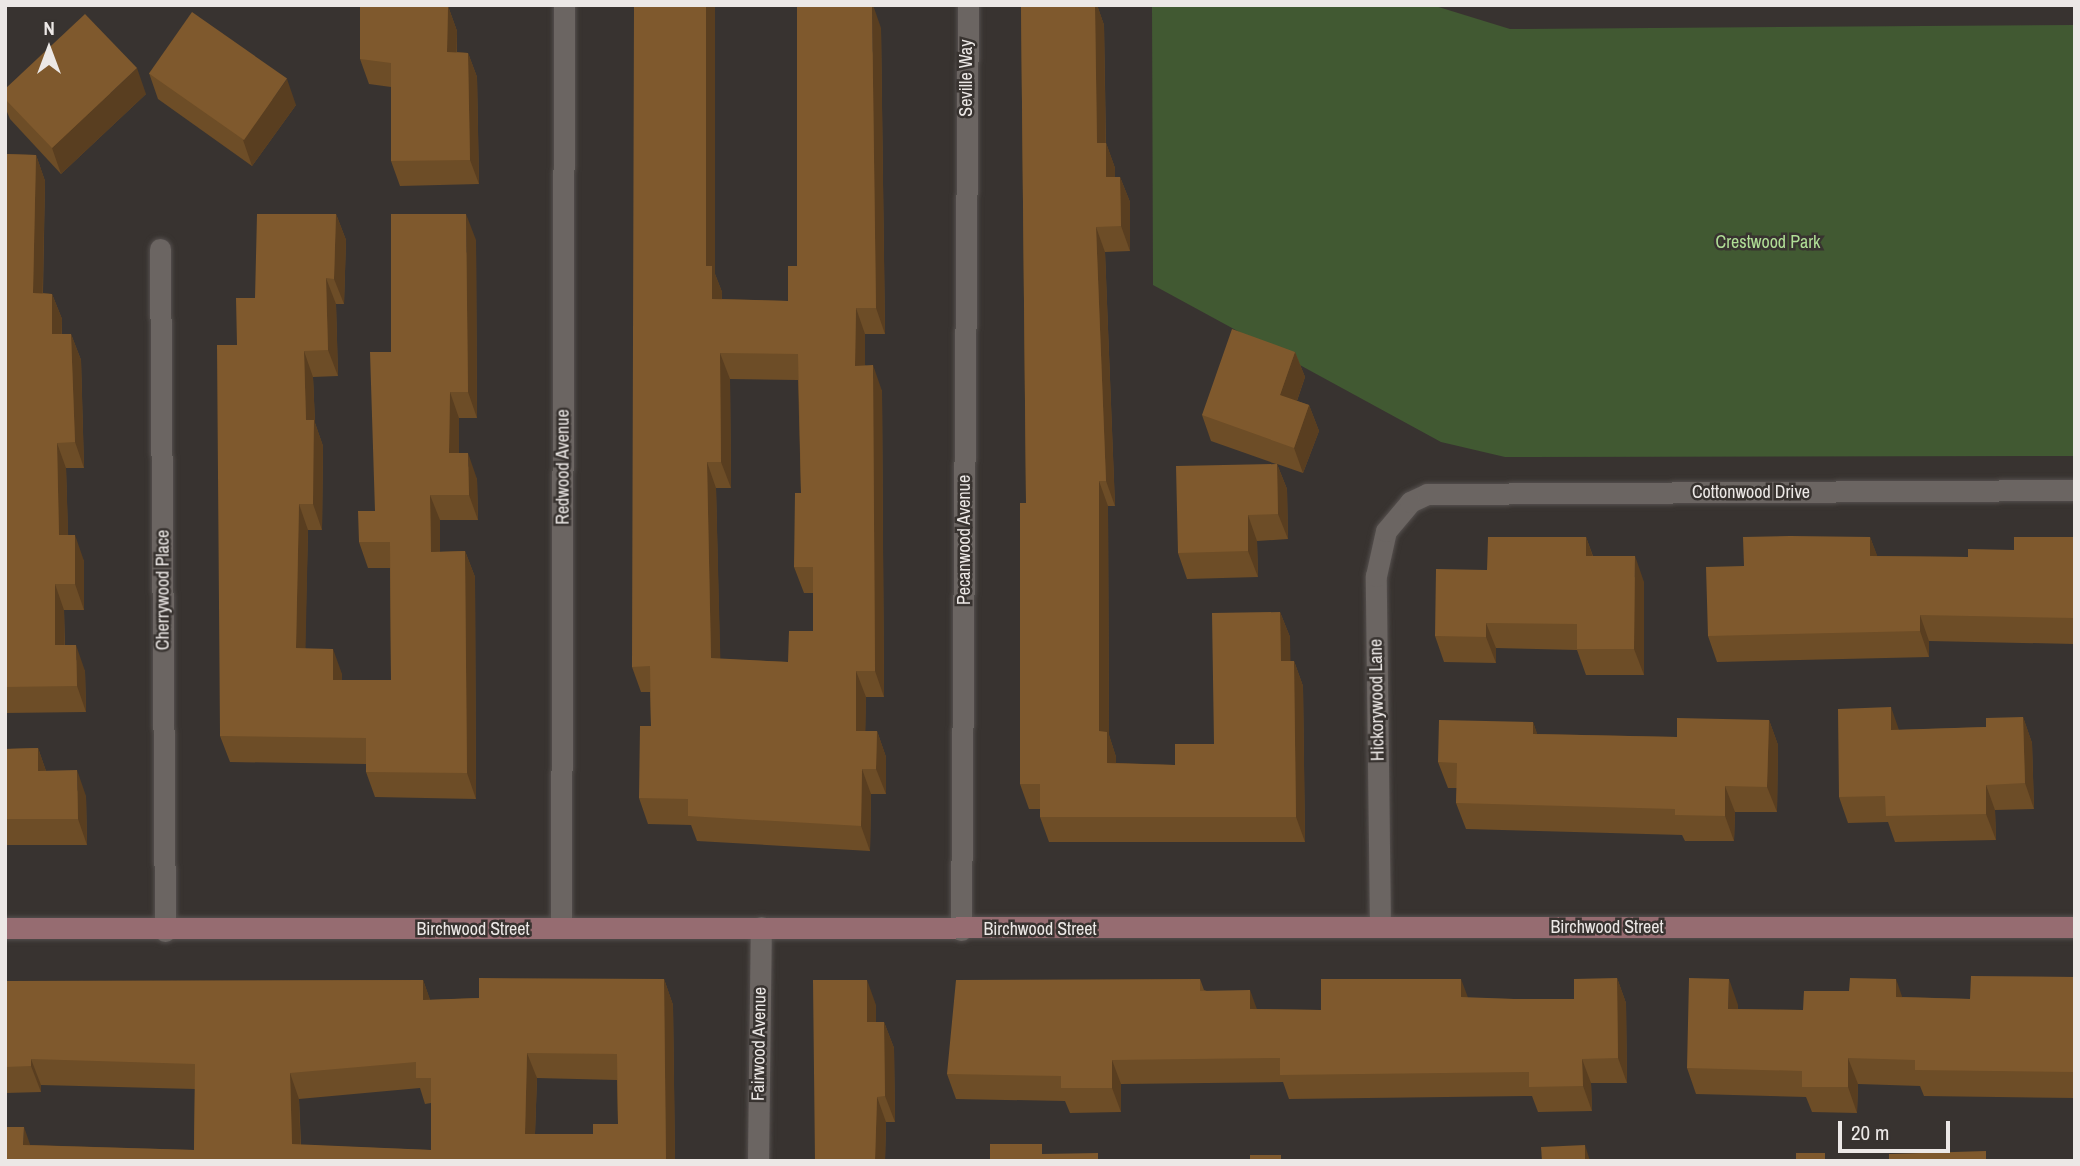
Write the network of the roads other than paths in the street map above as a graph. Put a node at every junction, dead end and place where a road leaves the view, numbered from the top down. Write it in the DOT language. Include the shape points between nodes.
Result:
graph roads {
  1 [pos="565,5"];
  2 [pos="968,5"];
  3 [pos="966,150"];
  4 [pos="160,249"];
  5 [pos="2075,490"];
  6 [pos="1427,494"];
  7 [pos="761,927"];
  8 [pos="1380,927"];
  9 [pos="2075,927"];
  10 [pos="5,928"];
  11 [pos="561,928"];
  12 [pos="961,930"];
  13 [pos="165,931"];
  14 [pos="758,1161"];
  1 -- 11 [label="street, Redwood Avenue"];
  2 -- 3 [label="street, Seville Way"];
  3 -- 12 [label="street, Pecanwood Avenue"];
  4 -- 13 [label="street, Cherrywood Place"];
  5 -- 6 [label="street, Cottonwood Drive"];
  6 -- 8 [label="street, Hickorywood Lane" via="1410,502 1386,531 1376,576"];
  7 -- 11 [label="street, Birchwood Street"];
  7 -- 12 [label="street, Birchwood Street"];
  7 -- 14 [label="street, Fairwood Avenue"];
  8 -- 9 [label="street, Birchwood Street"];
  8 -- 12 [label="street, Birchwood Street"];
  10 -- 13 [label="street, Birchwood Street"];
  11 -- 13 [label="street, Birchwood Street"];
}
